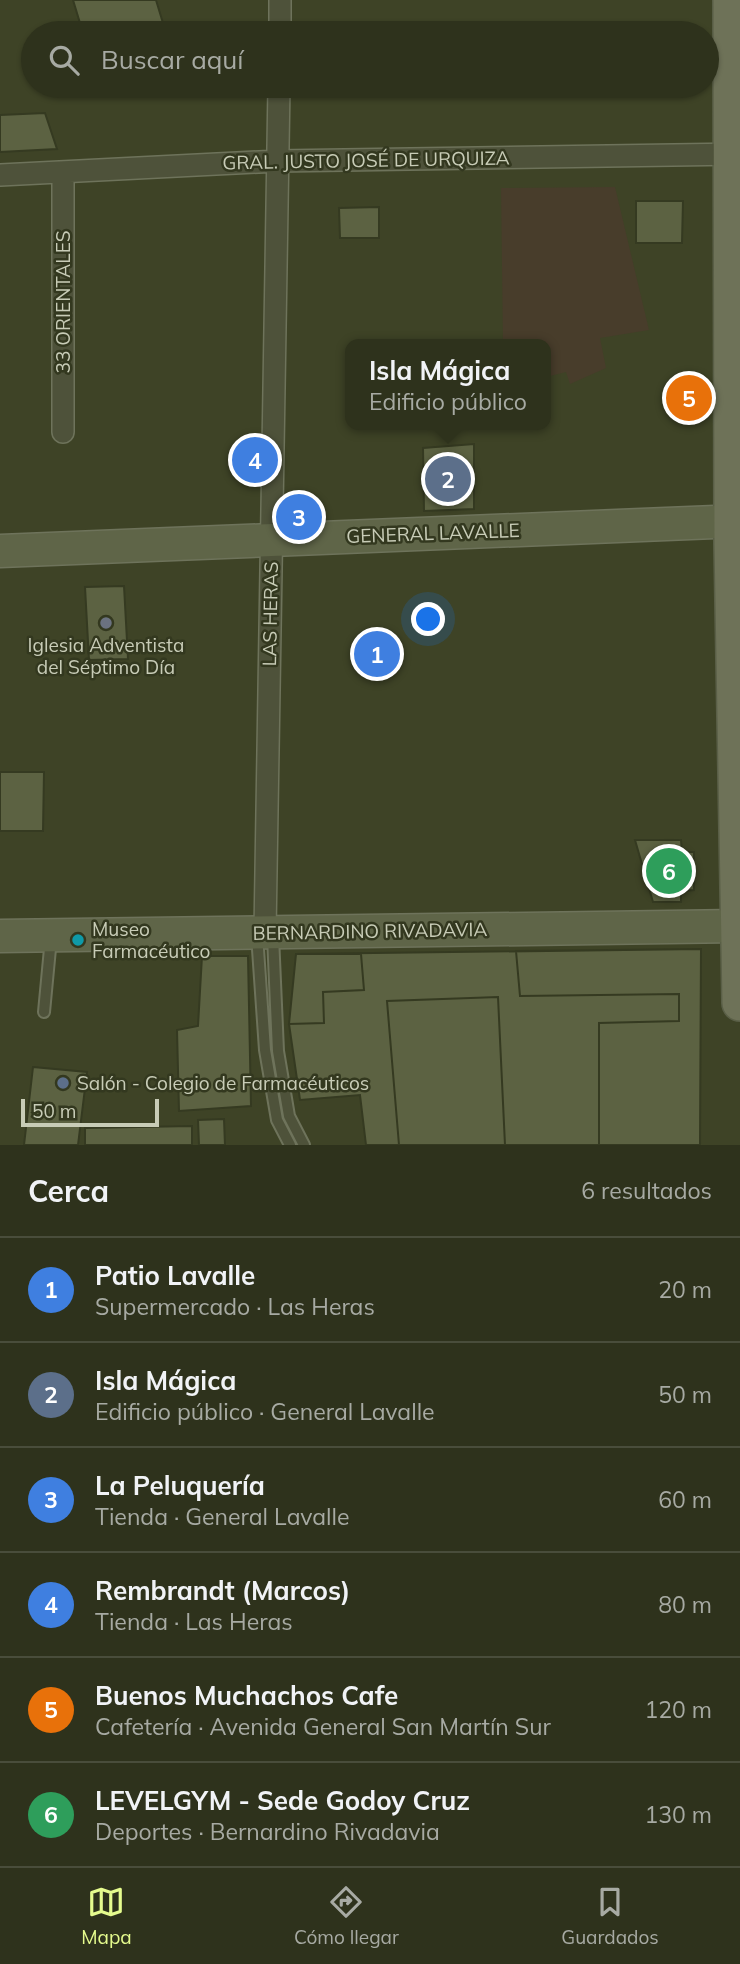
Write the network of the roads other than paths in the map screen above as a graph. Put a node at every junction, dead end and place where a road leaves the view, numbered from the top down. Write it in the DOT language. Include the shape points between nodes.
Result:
graph roads {
  1 [pos="280,0"];
  2 [pos="731,0"];
  3 [pos="280,21"];
  4 [pos="279,98"];
  5 [pos="736,154"];
  6 [pos="278,160"];
  7 [pos="63,172"];
  8 [pos="0,175"];
  9 [pos="63,432"];
  10 [pos="736,521"];
  11 [pos="271,540"];
  12 [pos="0,551"];
  13 [pos="740,926"];
  14 [pos="265,932"];
  15 [pos="51,935"];
  16 [pos="0,936"];
  17 [pos="740,1003"];
  18 [pos="44,1012"];
  19 [pos="290,1145"];
  20 [pos="304,1145"];
  1 -- 3 [label="street"];
  2 -- 5 [label="main road"];
  4 -- 6 [label="street, LAS HERAS"];
  5 -- 6 [label="street, GRAL. JUSTO JOSÉ DE URQUIZA"];
  5 -- 10 [label="main road"];
  6 -- 7 [label="street, GRAL. JUSTO JOSÉ DE URQUIZA"];
  6 -- 11 [label="street, LAS HERAS"];
  7 -- 8 [label="street, GRAL. JUSTO JOSÉ DE URQUIZA"];
  7 -- 9 [label="street, 33 ORIENTALES"];
  10 -- 11 [label="street, GENERAL LAVALLE"];
  10 -- 13 [label="main road"];
  11 -- 12 [label="street, GENERAL LAVALLE"];
  11 -- 14 [label="street, LAS HERAS"];
  13 -- 14 [label="street, BERNARDINO RIVADAVIA"];
  13 -- 17 [label="main road"];
  14 -- 15 [label="street, BERNARDINO RIVADAVIA"];
  14 -- 19 [label="lane" via="265,1050 276,1119"];
  14 -- 20 [label="lane" via="289,1116"];
  15 -- 16 [label="street, BERNARDINO RIVADAVIA"];
  15 -- 18 [label="lane"];
}
